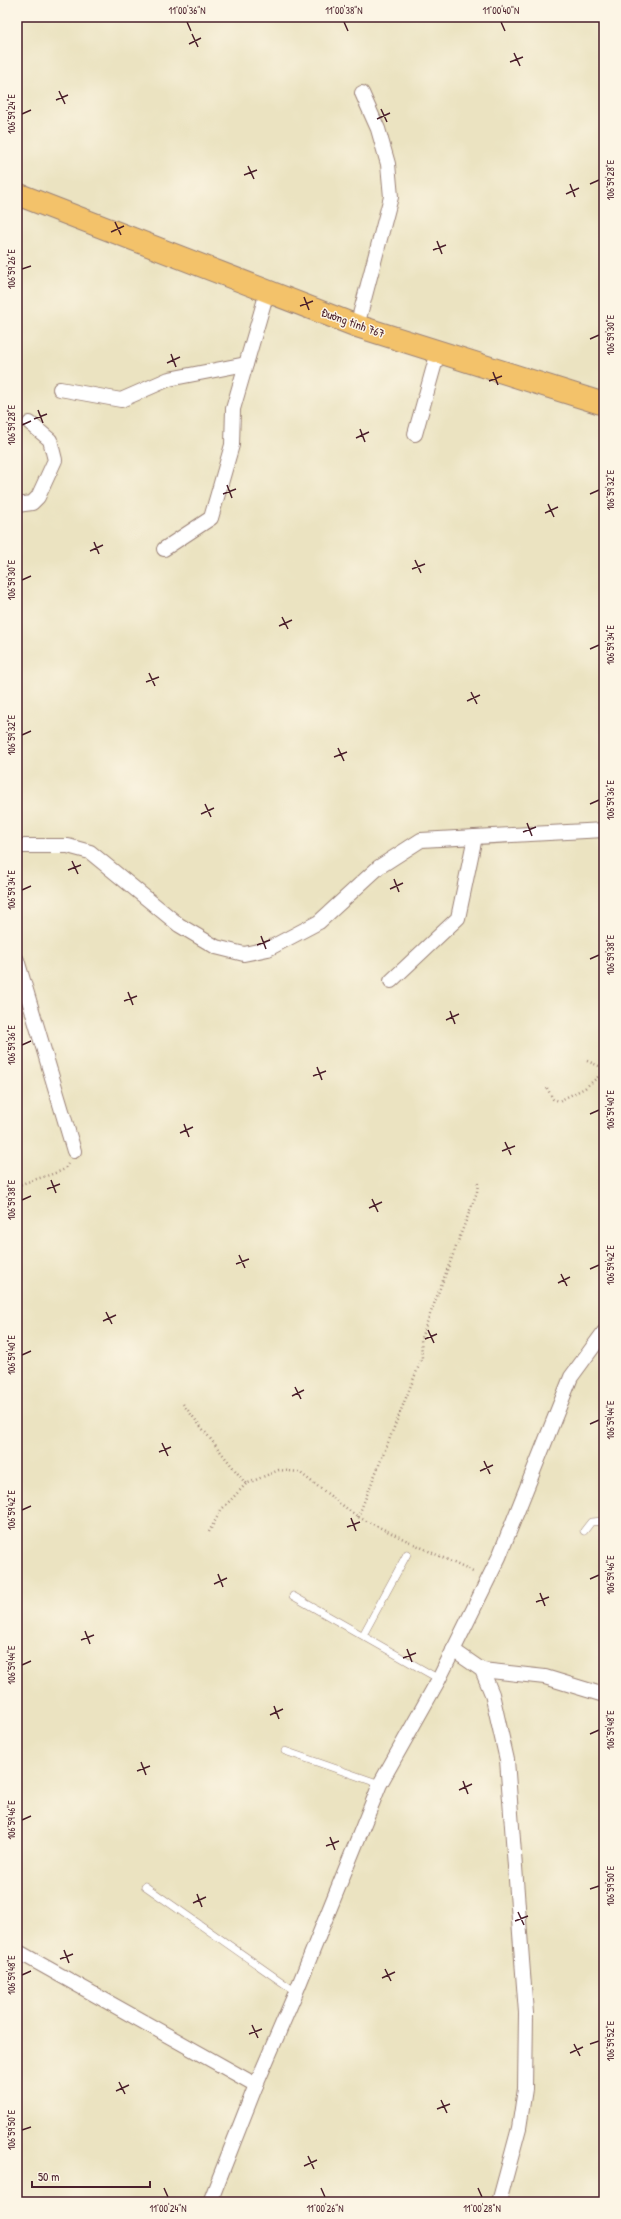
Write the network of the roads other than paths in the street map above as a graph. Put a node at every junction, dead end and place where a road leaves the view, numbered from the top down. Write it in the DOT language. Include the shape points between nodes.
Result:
graph roads {
  1 [pos="362,93"];
  2 [pos="17,194"];
  3 [pos="267,292"];
  4 [pos="357,326"];
  5 [pos="438,352"];
  6 [pos="246,364"];
  7 [pos="60,389"];
  8 [pos="604,404"];
  9 [pos="30,423"];
  10 [pos="415,434"];
  11 [pos="17,505"];
  12 [pos="164,550"];
  13 [pos="604,830"];
  14 [pos="475,837"];
  15 [pos="17,846"];
  16 [pos="17,960"];
  17 [pos="391,981"];
  18 [pos="74,1151"];
  19 [pos="604,1332"];
  20 [pos="604,1521"];
  21 [pos="584,1531"];
  22 [pos="407,1554"];
  23 [pos="293,1596"];
  24 [pos="363,1635"];
  25 [pos="453,1650"];
  26 [pos="482,1670"];
  27 [pos="439,1679"];
  28 [pos="604,1695"];
  29 [pos="285,1751"];
  30 [pos="380,1784"];
  31 [pos="145,1886"];
  32 [pos="17,1951"];
  33 [pos="296,1992"];
  34 [pos="256,2085"];
  35 [pos="209,2202"];
  36 [pos="500,2202"];
  1 -- 4 [label="street" via="378,129 388,164 391,198"];
  2 -- 3 [label="main road, Đường tỉnh 767"];
  3 -- 4 [label="main road, Đường tỉnh 767"];
  3 -- 6 [label="street"];
  4 -- 5 [label="main road, Đường tỉnh 767"];
  5 -- 8 [label="main road, Đường tỉnh 767"];
  5 -- 10 [label="street"];
  6 -- 7 [label="street" via="170,380 121,400"];
  6 -- 12 [label="street" via="233,409 232,445 211,518"];
  9 -- 11 [label="street" via="50,440 55,460 38,497 32,504"];
  13 -- 14 [label="street"];
  14 -- 15 [label="street" via="421,840 379,867 319,922 268,949 244,954 216,947 179,925 90,852 68,846"];
  14 -- 17 [label="street" via="458,918"];
  16 -- 18 [label="street"];
  19 -- 25 [label="street" via="571,1377 499,1557"];
  20 -- 21 [label="lane" via="591,1522"];
  22 -- 24 [label="lane"];
  23 -- 24 [label="lane"];
  24 -- 27 [label="lane"];
  25 -- 26 [label="street"];
  25 -- 27 [label="street"];
  26 -- 28 [label="street" via="545,1677"];
  26 -- 36 [label="street" via="492,1694 507,1760 526,2013 524,2095 519,2128"];
  27 -- 30 [label="street"];
  29 -- 30 [label="lane"];
  30 -- 33 [label="street"];
  31 -- 33 [label="lane"];
  32 -- 34 [label="street"];
  33 -- 34 [label="street"];
  34 -- 35 [label="street"];
}
